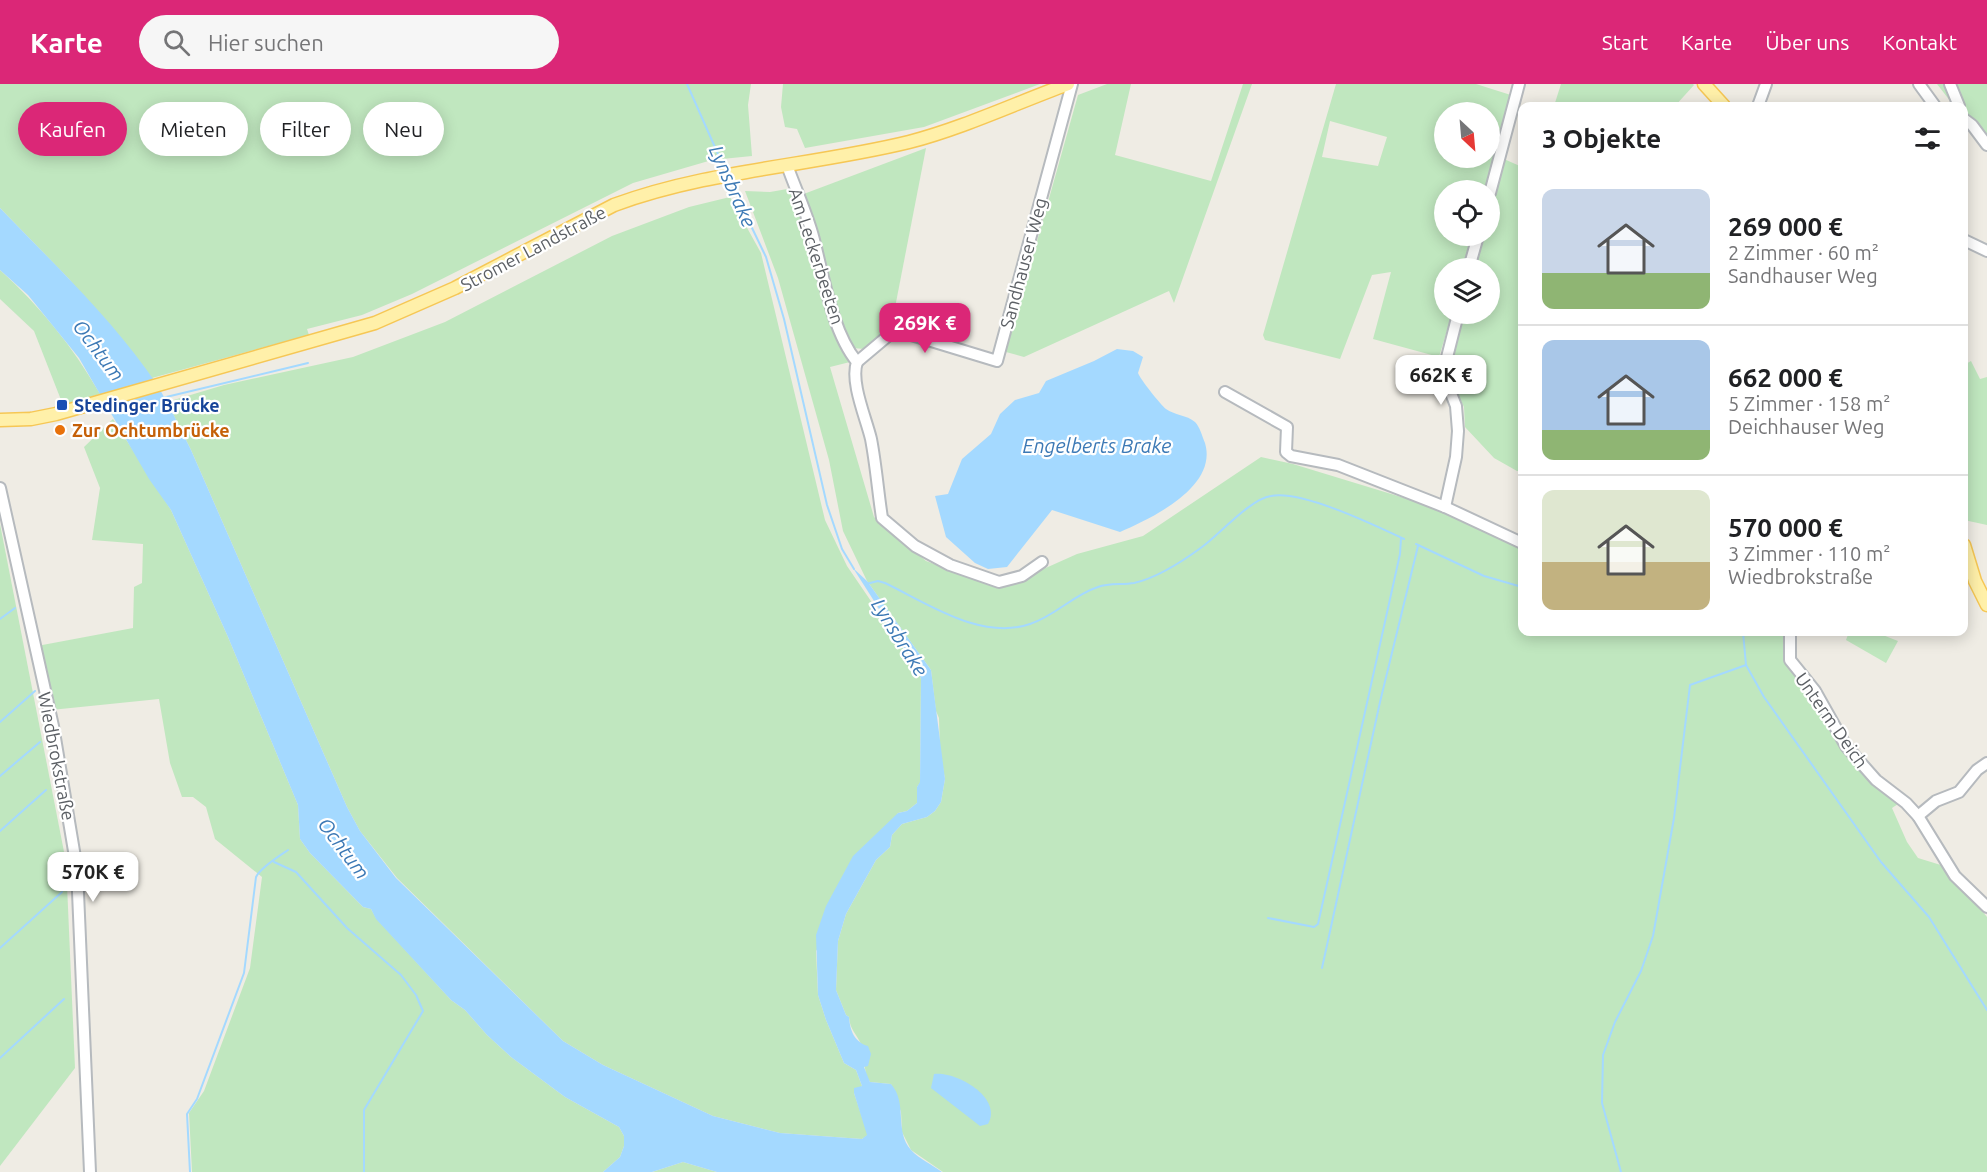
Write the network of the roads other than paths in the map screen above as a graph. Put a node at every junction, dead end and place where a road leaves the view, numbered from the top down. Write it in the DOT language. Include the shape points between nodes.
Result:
graph roads {
  1 [pos="1070,84"];
  2 [pos="1519,84"];
  3 [pos="1704,84"];
  4 [pos="1766,84"];
  5 [pos="1918,84"];
  6 [pos="1950,84"];
  7 [pos="1720,102"];
  8 [pos="1759,102"];
  9 [pos="1932,102"];
  10 [pos="1957,102"];
  11 [pos="1968,122"];
  12 [pos="1987,145"];
  13 [pos="788,165"];
  14 [pos="1493,180"];
  15 [pos="1968,242"];
  16 [pos="1987,250"];
  17 [pos="1455,324"];
  18 [pos="856,362"];
  19 [pos="1225,393"];
  20 [pos="0,420"];
  21 [pos="0,488"];
  22 [pos="1445,507"];
  23 [pos="1518,541"];
  24 [pos="1042,562"];
  25 [pos="1968,565"];
  26 [pos="1987,605"];
  27 [pos="1790,636"];
  28 [pos="1987,763"];
  29 [pos="1918,816"];
  30 [pos="1987,907"];
  31 [pos="90,1172"];
  1 -- 13 [label="main road, Stromer Landstraße" via="911,141"];
  1 -- 18 [label="street, Sandhauser Weg" via="997,361 895,330"];
  2 -- 14 [label="street"];
  3 -- 7 [label="main road"];
  4 -- 8 [label="street"];
  5 -- 9 [label="street"];
  6 -- 10 [label="street"];
  11 -- 12 [label="street"];
  13 -- 18 [label="street, Am Leckerbeeten" via="810,224 838,323"];
  13 -- 20 [label="main road, Stromer Landstraße" via="668,188 614,206 455,288 375,322 31,419"];
  15 -- 16 [label="street"];
  17 -- 22 [label="street" via="1443,373 1456,406 1458,431"];
  18 -- 24 [label="street, Am Leckerbeeten" via="882,518 915,546 950,565 999,582 1023,576"];
  19 -- 22 [label="street" via="1287,427 1286,452 1291,456 1338,465"];
  21 -- 31 [label="street, Wiedbrokstraße" via="52,726 76,869"];
  22 -- 23 [label="street"];
  25 -- 26 [label="main road"];
  27 -- 29 [label="street, Unterm Deich" via="1790,660 1815,691 1846,746 1876,780"];
  28 -- 29 [label="street" via="1959,792 1936,801"];
  29 -- 30 [label="street, Unterm Deich" via="1955,876"];
}
